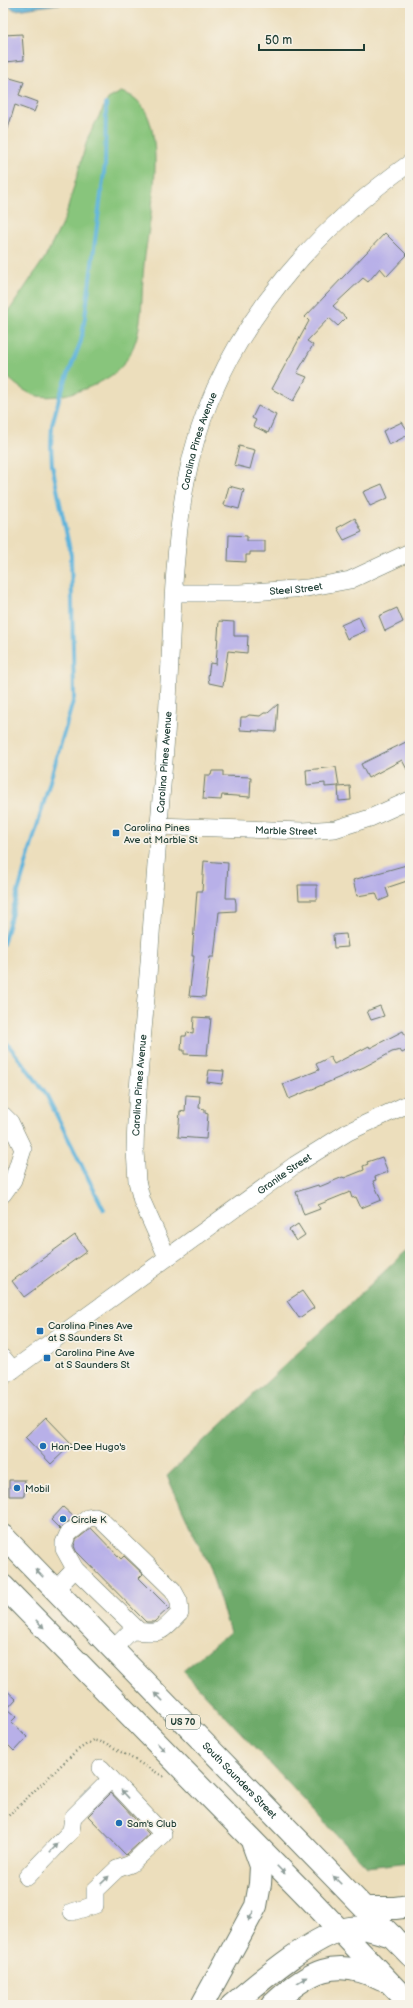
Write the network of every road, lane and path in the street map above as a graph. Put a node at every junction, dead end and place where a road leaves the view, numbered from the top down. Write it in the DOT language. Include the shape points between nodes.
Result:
graph roads {
  1 [pos="410,163"];
  2 [pos="410,552"];
  3 [pos="174,593"];
  4 [pos="410,800"];
  5 [pos="157,826"];
  6 [pos="410,1103"];
  7 [pos="3,1115"];
  8 [pos="3,1194"];
  9 [pos="167,1257"];
  10 [pos="6,1368"];
  11 [pos="3,1536"];
  12 [pos="75,1568"];
  13 [pos="3,1586"];
  14 [pos="55,1590"];
  15 [pos="139,1631"];
  16 [pos="112,1649"];
  17 [pos="170,1776"];
  18 [pos="3,1821"];
  19 [pos="251,1839"];
  20 [pos="27,1876"];
  21 [pos="410,1906"];
  22 [pos="365,1908"];
  23 [pos="72,1912"];
  24 [pos="340,1931"];
  25 [pos="392,1936"];
  26 [pos="410,1955"];
  27 [pos="394,1986"];
  28 [pos="410,2004"];
  29 [pos="202,2005"];
  30 [pos="232,2005"];
  31 [pos="272,2005"];
  1 -- 3 [label="street, Carolina Pines Avenue" via="365,197 319,239 278,285 242,337 215,392 194,448 182,505"];
  2 -- 3 [label="street, Steel Street" via="350,580 307,588 240,593"];
  3 -- 5 [label="street, Carolina Pines Avenue" via="165,747"];
  4 -- 5 [label="street, Marble Street" via="370,818 335,829 303,831"];
  5 -- 9 [label="street, Carolina Pines Avenue" via="135,1151 137,1181 142,1201"];
  6 -- 9 [label="street, Granite Street" via="348,1132 321,1148"];
  7 -- 8 [label="street" via="10,1122 23,1149 13,1180"];
  9 -- 10 [label="street"];
  14 -- 11 [label="highway, South Saunders Street / US 70, one-way"];
  12 -- 14 [label="street"];
  12 -- 15 [label="street"];
  12 -- 15 [label="street" via="64,1549 64,1543 68,1534 88,1518 95,1517 113,1529 173,1590 179,1601 180,1613 164,1629 156,1633"];
  13 -- 19 [label="highway, one-way"];
  14 -- 16 [label="highway, South Saunders Street / US 70"];
  15 -- 16 [label="street" via="131,1631"];
  22 -- 16 [label="highway, South Saunders Street / US 70, one-way"];
  17 -- 18 [label="path" via="165,1778 107,1744 93,1740 75,1752"];
  19 -- 24 [label="highway, one-way"];
  19 -- 29 [label="highway, one-way" via="261,1866 256,1906"];
  20 -- 23 [label="street" via="71,1831 73,1817 106,1774 163,1834 131,1864 117,1868 95,1890 95,1905"];
  21 -- 22 [label="highway"];
  22 -- 25 [label="highway, South Saunders Street / US 70"];
  24 -- 25 [label="highway" via="359,1927"];
  24 -- 27 [label="highway"];
  24 -- 30 [label="highway" via="325,1936 268,1975"];
  25 -- 26 [label="highway, South Saunders Street / US 70"];
  27 -- 28 [label="highway"];
  31 -- 27 [label="highway, one-way" via="295,1984 323,1969 347,1967 364,1971"];
}
